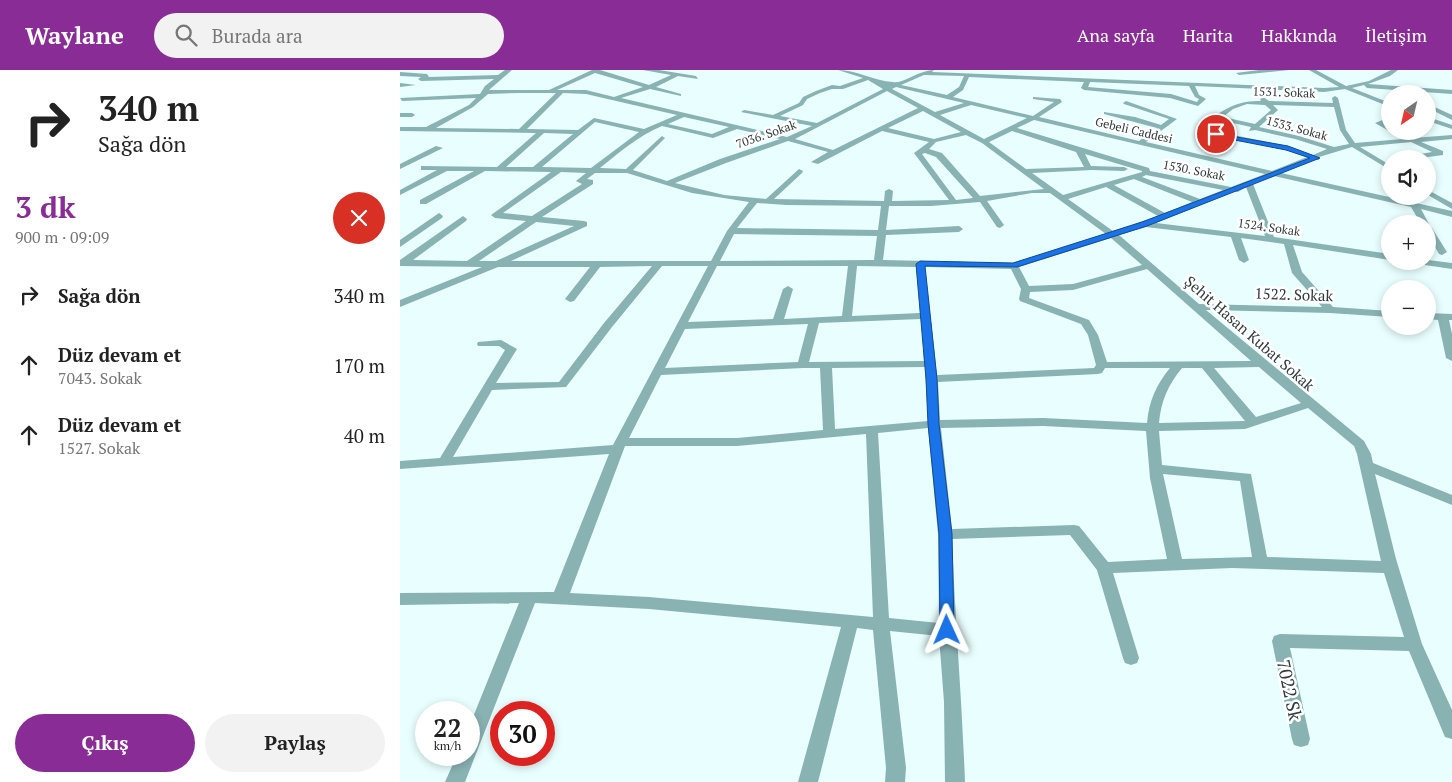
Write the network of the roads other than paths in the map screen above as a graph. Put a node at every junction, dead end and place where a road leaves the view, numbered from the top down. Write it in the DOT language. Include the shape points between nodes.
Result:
graph roads {
  1 [pos="441,70"];
  2 [pos="510,70"];
  3 [pos="646,70"];
  4 [pos="841,70"];
  5 [pos="1286,70"];
  6 [pos="1312,70"];
  7 [pos="1396,70"];
  8 [pos="596,71"];
  9 [pos="928,71"];
  10 [pos="1239,72"];
  11 [pos="400,74"];
  12 [pos="677,74"];
  13 [pos="967,75"];
  14 [pos="1104,75"];
  15 [pos="502,77"];
  16 [pos="696,78"];
  17 [pos="1034,78"];
  18 [pos="869,79"];
  19 [pos="423,80"];
  20 [pos="1088,80"];
  21 [pos="1108,80"];
  22 [pos="494,83"];
  23 [pos="1360,84"];
  24 [pos="400,85"];
  25 [pos="1191,85"];
  26 [pos="652,86"];
  27 [pos="1032,86"];
  28 [pos="893,87"];
  29 [pos="1250,87"];
  30 [pos="1344,87"];
  31 [pos="1084,88"];
  32 [pos="1335,89"];
  33 [pos="550,91"];
  34 [pos="562,91"];
  35 [pos="1452,92"];
  36 [pos="1077,93"];
  37 [pos="483,94"];
  38 [pos="680,95"];
  39 [pos="949,97"];
  40 [pos="613,98"];
  41 [pos="1035,98"];
  42 [pos="401,99"];
  43 [pos="1265,101"];
  44 [pos="1381,101"];
  45 [pos="971,103"];
  46 [pos="1126,103"];
  47 [pos="1337,105"];
  48 [pos="923,108"];
  49 [pos="1436,110"];
  50 [pos="744,112"];
  51 [pos="1106,113"];
  52 [pos="937,114"];
  53 [pos="400,115"];
  54 [pos="412,115"];
  55 [pos="683,115"];
  56 [pos="774,117"];
  57 [pos="1035,117"];
  58 [pos="1217,118"];
  59 [pos="1452,118"];
  60 [pos="1436,122"];
  61 [pos="662,124"];
  62 [pos="818,125"];
  63 [pos="736,127"];
  64 [pos="1161,127"];
  65 [pos="1256,127"];
  66 [pos="1452,127"];
  67 [pos="428,129"];
  68 [pos="884,129"];
  69 [pos="1012,129"];
  70 [pos="400,130"];
  71 [pos="645,131"];
  72 [pos="520,132"];
  73 [pos="542,132"];
  74 [pos="578,132"];
  75 [pos="968,132"];
  76 [pos="1452,137"];
  77 [pos="662,138"];
  78 [pos="1238,138"];
  79 [pos="788,139"];
  80 [pos="934,141"];
  81 [pos="1412,141"];
  82 [pos="984,142"];
  83 [pos="1140,143"];
  84 [pos="1353,146"];
  85 [pos="439,148"];
  86 [pos="924,150"];
  87 [pos="1334,150"];
  88 [pos="1433,150"];
  89 [pos="1079,151"];
  90 [pos="834,152"];
  91 [pos="1316,158"];
  92 [pos="1381,160"];
  93 [pos="1377,161"];
  94 [pos="815,162"];
  95 [pos="1381,163"];
  96 [pos="400,167"];
  97 [pos="424,168"];
  98 [pos="447,168"];
  99 [pos="485,168"];
  100 [pos="1089,168"];
  101 [pos="499,169"];
  102 [pos="534,170"];
  103 [pos="559,170"];
  104 [pos="593,171"];
  105 [pos="628,171"];
  106 [pos="798,171"];
  107 [pos="1025,171"];
  108 [pos="1146,172"];
  109 [pos="1277,173"];
  110 [pos="1136,177"];
  111 [pos="666,184"];
  112 [pos="1249,184"];
  113 [pos="1108,185"];
  114 [pos="1235,190"];
  115 [pos="889,191"];
  116 [pos="1052,191"];
  117 [pos="400,193"];
  118 [pos="1381,197"];
  119 [pos="1436,197"];
  120 [pos="979,198"];
  121 [pos="1062,198"];
  122 [pos="754,201"];
  123 [pos="423,202"];
  124 [pos="767,202"];
  125 [pos="954,202"];
  126 [pos="1198,202"];
  127 [pos="886,204"];
  128 [pos="1414,205"];
  129 [pos="1452,207"];
  130 [pos="1452,214"];
  131 [pos="1420,215"];
  132 [pos="439,216"];
  133 [pos="1164,216"];
  134 [pos="537,218"];
  135 [pos="463,219"];
  136 [pos="1144,224"];
  137 [pos="1000,225"];
  138 [pos="959,229"];
  139 [pos="731,231"];
  140 [pos="883,233"];
  141 [pos="1112,235"];
  142 [pos="1235,235"];
  143 [pos="1271,240"];
  144 [pos="1288,242"];
  145 [pos="1436,242"];
  146 [pos="400,244"];
  147 [pos="1442,252"];
  148 [pos="1381,256"];
  149 [pos="1244,260"];
  150 [pos="714,262"];
  151 [pos="402,263"];
  152 [pos="470,263"];
  153 [pos="878,263"];
  154 [pos="1436,263"];
  155 [pos="497,264"];
  156 [pos="597,264"];
  157 [pos="659,264"];
  158 [pos="854,264"];
  159 [pos="920,264"];
  160 [pos="1014,266"];
  161 [pos="1149,266"];
  162 [pos="1452,266"];
  163 [pos="788,289"];
  164 [pos="1026,289"];
  165 [pos="570,299"];
  166 [pos="400,304"];
  167 [pos="1197,307"];
  168 [pos="1330,310"];
  169 [pos="1381,313"];
  170 [pos="924,316"];
  171 [pos="1448,317"];
  172 [pos="846,318"];
  173 [pos="778,321"];
  174 [pos="814,321"];
  175 [pos="680,326"];
  176 [pos="482,344"];
  177 [pos="1452,358"];
  178 [pos="930,364"];
  179 [pos="1205,364"];
  180 [pos="1262,364"];
  181 [pos="803,365"];
  182 [pos="1102,365"];
  183 [pos="1178,365"];
  184 [pos="826,366"];
  185 [pos="658,372"];
  186 [pos="932,379"];
  187 [pos="487,387"];
  188 [pos="1309,404"];
  189 [pos="1253,422"];
  190 [pos="934,424"];
  191 [pos="1152,427"];
  192 [pos="872,430"];
  193 [pos="829,433"];
  194 [pos="618,445"];
  195 [pos="445,460"];
  196 [pos="400,465"];
  197 [pos="1367,466"];
  198 [pos="1156,469"];
  199 [pos="1452,500"];
  200 [pos="945,534"];
  201 [pos="1260,563"];
  202 [pos="1176,564"];
  203 [pos="1391,567"];
  204 [pos="1104,568"];
  205 [pos="530,597"];
  206 [pos="560,598"];
  207 [pos="400,599"];
  208 [pos="851,622"];
  209 [pos="881,624"];
  210 [pos="947,630"];
  211 [pos="1414,644"];
  212 [pos="1131,658"];
  213 [pos="480,722"];
  214 [pos="1452,731"];
  215 [pos="1301,739"];
  216 [pos="462,766"];
  217 [pos="455,782"];
  218 [pos="808,782"];
  219 [pos="895,782"];
  220 [pos="955,782"];
  1 -- 19 [label="street"];
  2 -- 15 [label="street"];
  3 -- 12 [label="street"];
  4 -- 18 [label="street"];
  5 -- 10 [label="street"];
  6 -- 30 [label="street"];
  7 -- 23 [label="street" via="1384,78"];
  8 -- 26 [label="street"];
  8 -- 33 [label="street"];
  9 -- 13 [label="street"];
  9 -- 28 [label="street, 7036. Sokak"];
  11 -- 19 [label="street"];
  12 -- 16 [label="street"];
  12 -- 26 [label="street"];
  13 -- 17 [label="street"];
  13 -- 39 [label="street" via="966,83"];
  14 -- 21 [label="street"];
  15 -- 19 [label="street"];
  15 -- 22 [label="street"];
  17 -- 20 [label="street"];
  17 -- 27 [label="street"];
  18 -- 28 [label="street, Şehit Hasan Kubat Sokak"];
  18 -- 56 [label="street" via="818,92"];
  19 -- 22 [label="street"];
  19 -- 24 [label="street" via="413,85"];
  19 -- 42 [label="street"];
  20 -- 21 [label="street"];
  20 -- 31 [label="street"];
  21 -- 25 [label="street"];
  22 -- 37 [label="street"];
  23 -- 30 [label="street"];
  23 -- 35 [label="street" via="1374,88 1405,87"];
  25 -- 29 [label="street"];
  25 -- 31 [label="street" via="1197,96 1203,99 1198,104 1171,96"];
  26 -- 38 [label="street"];
  26 -- 40 [label="street"];
  28 -- 39 [label="street, Gebeli Caddesi"];
  28 -- 48 [label="street, Şehit Hasan Kubat Sokak"];
  28 -- 62 [label="street, 7036. Sokak" via="838,112"];
  29 -- 32 [label="street"];
  29 -- 43 [label="street"];
  30 -- 32 [label="street"];
  30 -- 44 [label="street"];
  31 -- 36 [label="street"];
  32 -- 47 [label="street"];
  33 -- 34 [label="street"];
  33 -- 37 [label="street"];
  34 -- 40 [label="street"];
  34 -- 72 [label="street"];
  37 -- 42 [label="street"];
  37 -- 67 [label="street" via="471,106"];
  39 -- 45 [label="street, Gebeli Caddesi"];
  40 -- 55 [label="street"];
  41 -- 57 [label="street" via="1060,101"];
  43 -- 47 [label="street, 1531. Sokak"];
  43 -- 58 [label="street, 1531. Sokak" via="1243,102"];
  43 -- 65 [label="street" via="1275,110"];
  45 -- 52 [label="street"];
  45 -- 57 [label="street, Gebeli Caddesi"];
  46 -- 64 [label="street" via="1174,119"];
  47 -- 84 [label="street" via="1343,130"];
  48 -- 52 [label="street, Şehit Hasan Kubat Sokak"];
  48 -- 68 [label="street"];
  49 -- 59 [label="street"];
  50 -- 56 [label="street"];
  51 -- 64 [label="street"];
  52 -- 75 [label="street, Şehit Hasan Kubat Sokak"];
  53 -- 54 [label="street"];
  55 -- 61 [label="street"];
  55 -- 63 [label="street"];
  56 -- 62 [label="street"];
  57 -- 69 [label="street"];
  57 -- 83 [label="street, Gebeli Caddesi"];
  58 -- 65 [label="street, 1533. Sokak"];
  58 -- 78 [label="street" via="1205,128 1208,131"];
  60 -- 66 [label="street"];
  61 -- 63 [label="street" via="713,136"];
  61 -- 71 [label="street"];
  62 -- 79 [label="street, 7036. Sokak"];
  63 -- 79 [label="street"];
  64 -- 83 [label="street"];
  65 -- 78 [label="street"];
  65 -- 87 [label="street, 1533. Sokak"];
  67 -- 70 [label="street"];
  67 -- 72 [label="street"];
  68 -- 80 [label="street"];
  68 -- 90 [label="street"];
  69 -- 82 [label="street"];
  69 -- 89 [label="street"];
  71 -- 74 [label="street" via="594,120"];
  71 -- 104 [label="street"];
  72 -- 73 [label="street"];
  73 -- 74 [label="street"];
  73 -- 101 [label="street"];
  74 -- 102 [label="street"];
  75 -- 80 [label="street"];
  75 -- 82 [label="street, Şehit Hasan Kubat Sokak"];
  76 -- 81 [label="street"];
  77 -- 105 [label="street"];
  78 -- 91 [label="street" via="1288,148"];
  79 -- 90 [label="street"];
  79 -- 111 [label="street, 7036. Sokak"];
  80 -- 86 [label="street"];
  81 -- 84 [label="street"];
  81 -- 88 [label="street"];
  82 -- 107 [label="street, Şehit Hasan Kubat Sokak"];
  83 -- 109 [label="street, Gebeli Caddesi"];
  84 -- 87 [label="street"];
  84 -- 93 [label="street"];
  85 -- 96 [label="street"];
  86 -- 120 [label="street" via="939,155"];
  86 -- 125 [label="street" via="918,153 922,162"];
  87 -- 91 [label="street"];
  89 -- 100 [label="street"];
  89 -- 108 [label="street"];
  90 -- 94 [label="street"];
  91 -- 109 [label="street"];
  92 -- 93 [label="street"];
  93 -- 95 [label="street"];
  97 -- 98 [label="street"];
  98 -- 99 [label="street"];
  98 -- 117 [label="street"];
  99 -- 101 [label="street"];
  99 -- 123 [label="street"];
  100 -- 107 [label="street"];
  100 -- 108 [label="street"];
  101 -- 102 [label="street"];
  102 -- 103 [label="street"];
  103 -- 104 [label="street"];
  103 -- 134 [label="street" via="495,215"];
  104 -- 105 [label="street"];
  104 -- 134 [label="street" via="580,181 590,182"];
  105 -- 111 [label="street"];
  106 -- 124 [label="street"];
  107 -- 116 [label="street, Şehit Hasan Kubat Sokak"];
  108 -- 110 [label="street, 1530. Sokak"];
  108 -- 114 [label="street, 1530. Sokak"];
  109 -- 112 [label="street"];
  109 -- 118 [label="street, Gebeli Caddesi"];
  110 -- 113 [label="street, 1530. Sokak"];
  110 -- 126 [label="street"];
  111 -- 122 [label="street"];
  112 -- 114 [label="street"];
  112 -- 143 [label="street"];
  113 -- 121 [label="street, 1530. Sokak"];
  113 -- 133 [label="street"];
  114 -- 126 [label="street"];
  115 -- 127 [label="street"];
  116 -- 120 [label="street"];
  116 -- 121 [label="street, Şehit Hasan Kubat Sokak"];
  119 -- 129 [label="street"];
  120 -- 125 [label="street"];
  120 -- 137 [label="street"];
  121 -- 141 [label="street, Şehit Hasan Kubat Sokak"];
  122 -- 124 [label="street"];
  122 -- 139 [label="street"];
  124 -- 127 [label="street"];
  125 -- 127 [label="street"];
  126 -- 133 [label="street"];
  127 -- 140 [label="street"];
  128 -- 130 [label="street, Gebeli Caddesi"];
  128 -- 131 [label="street"];
  132 -- 146 [label="street"];
  133 -- 136 [label="street"];
  134 -- 152 [label="street" via="525,223"];
  134 -- 155 [label="street" via="584,224"];
  135 -- 151 [label="street"];
  136 -- 141 [label="street"];
  136 -- 142 [label="street, 1524. Sokak"];
  138 -- 140 [label="street"];
  139 -- 140 [label="street"];
  139 -- 150 [label="street"];
  140 -- 153 [label="street"];
  141 -- 160 [label="street"];
  141 -- 161 [label="street, Şehit Hasan Kubat Sokak"];
  142 -- 143 [label="street, 1524. Sokak"];
  142 -- 149 [label="street"];
  143 -- 144 [label="street, 1524. Sokak"];
  144 -- 148 [label="street, 1524. Sokak"];
  144 -- 168 [label="street" via="1297,273"];
  145 -- 147 [label="street"];
  150 -- 157 [label="street"];
  150 -- 158 [label="street"];
  150 -- 175 [label="street"];
  151 -- 152 [label="street"];
  152 -- 155 [label="street"];
  153 -- 158 [label="street"];
  153 -- 159 [label="street"];
  154 -- 162 [label="street"];
  155 -- 156 [label="street"];
  155 -- 166 [label="street"];
  156 -- 157 [label="street"];
  156 -- 165 [label="street"];
  157 -- 187 [label="street" via="562,385"];
  158 -- 172 [label="street"];
  159 -- 160 [label="street"];
  159 -- 170 [label="street"];
  160 -- 164 [label="street"];
  161 -- 164 [label="street" via="1073,287"];
  161 -- 167 [label="street, Şehit Hasan Kubat Sokak"];
  163 -- 173 [label="street"];
  164 -- 182 [label="street" via="1024,299 1085,322 1093,334"];
  167 -- 168 [label="street, 1522. Sokak"];
  167 -- 180 [label="street, Şehit Hasan Kubat Sokak"];
  168 -- 169 [label="street, 1522. Sokak"];
  170 -- 172 [label="street"];
  170 -- 178 [label="street"];
  171 -- 177 [label="street"];
  172 -- 174 [label="street"];
  173 -- 174 [label="street"];
  173 -- 175 [label="street"];
  174 -- 181 [label="street"];
  175 -- 185 [label="street"];
  176 -- 187 [label="street" via="501,343 511,349"];
  178 -- 184 [label="street"];
  178 -- 186 [label="street"];
  179 -- 180 [label="street"];
  179 -- 183 [label="street"];
  179 -- 189 [label="street"];
  180 -- 188 [label="street, Şehit Hasan Kubat Sokak"];
  181 -- 184 [label="street"];
  181 -- 185 [label="street"];
  182 -- 183 [label="street"];
  182 -- 186 [label="street" via="1098,372"];
  183 -- 191 [label="street" via="1158,395"];
  184 -- 193 [label="street"];
  185 -- 194 [label="street"];
  186 -- 190 [label="street"];
  187 -- 195 [label="street"];
  188 -- 189 [label="street"];
  188 -- 197 [label="street, Şehit Hasan Kubat Sokak" via="1359,444"];
  189 -- 191 [label="street" via="1245,425"];
  190 -- 191 [label="street" via="1043,422"];
  190 -- 192 [label="street"];
  190 -- 200 [label="street"];
  191 -- 198 [label="street"];
  192 -- 193 [label="street"];
  192 -- 209 [label="street"];
  193 -- 194 [label="street" via="737,442"];
  194 -- 195 [label="street"];
  194 -- 206 [label="street"];
  195 -- 196 [label="street"];
  197 -- 199 [label="street"];
  197 -- 203 [label="street, Şehit Hasan Kubat Sokak"];
  198 -- 201 [label="street" via="1246,477"];
  198 -- 202 [label="street"];
  200 -- 204 [label="street" via="1074,530"];
  200 -- 210 [label="street"];
  201 -- 202 [label="street"];
  201 -- 203 [label="street"];
  202 -- 204 [label="street"];
  203 -- 211 [label="street, Şehit Hasan Kubat Sokak"];
  204 -- 212 [label="street"];
  205 -- 206 [label="street"];
  205 -- 207 [label="street"];
  205 -- 213 [label="street"];
  206 -- 208 [label="street"];
  208 -- 209 [label="street"];
  208 -- 218 [label="street"];
  209 -- 210 [label="street"];
  209 -- 219 [label="street"];
  210 -- 220 [label="street"];
  211 -- 214 [label="street, Şehit Hasan Kubat Sokak"];
  211 -- 215 [label="street, 7022 Sk" via="1280,641"];
  216 -- 217 [label="street"];
}
